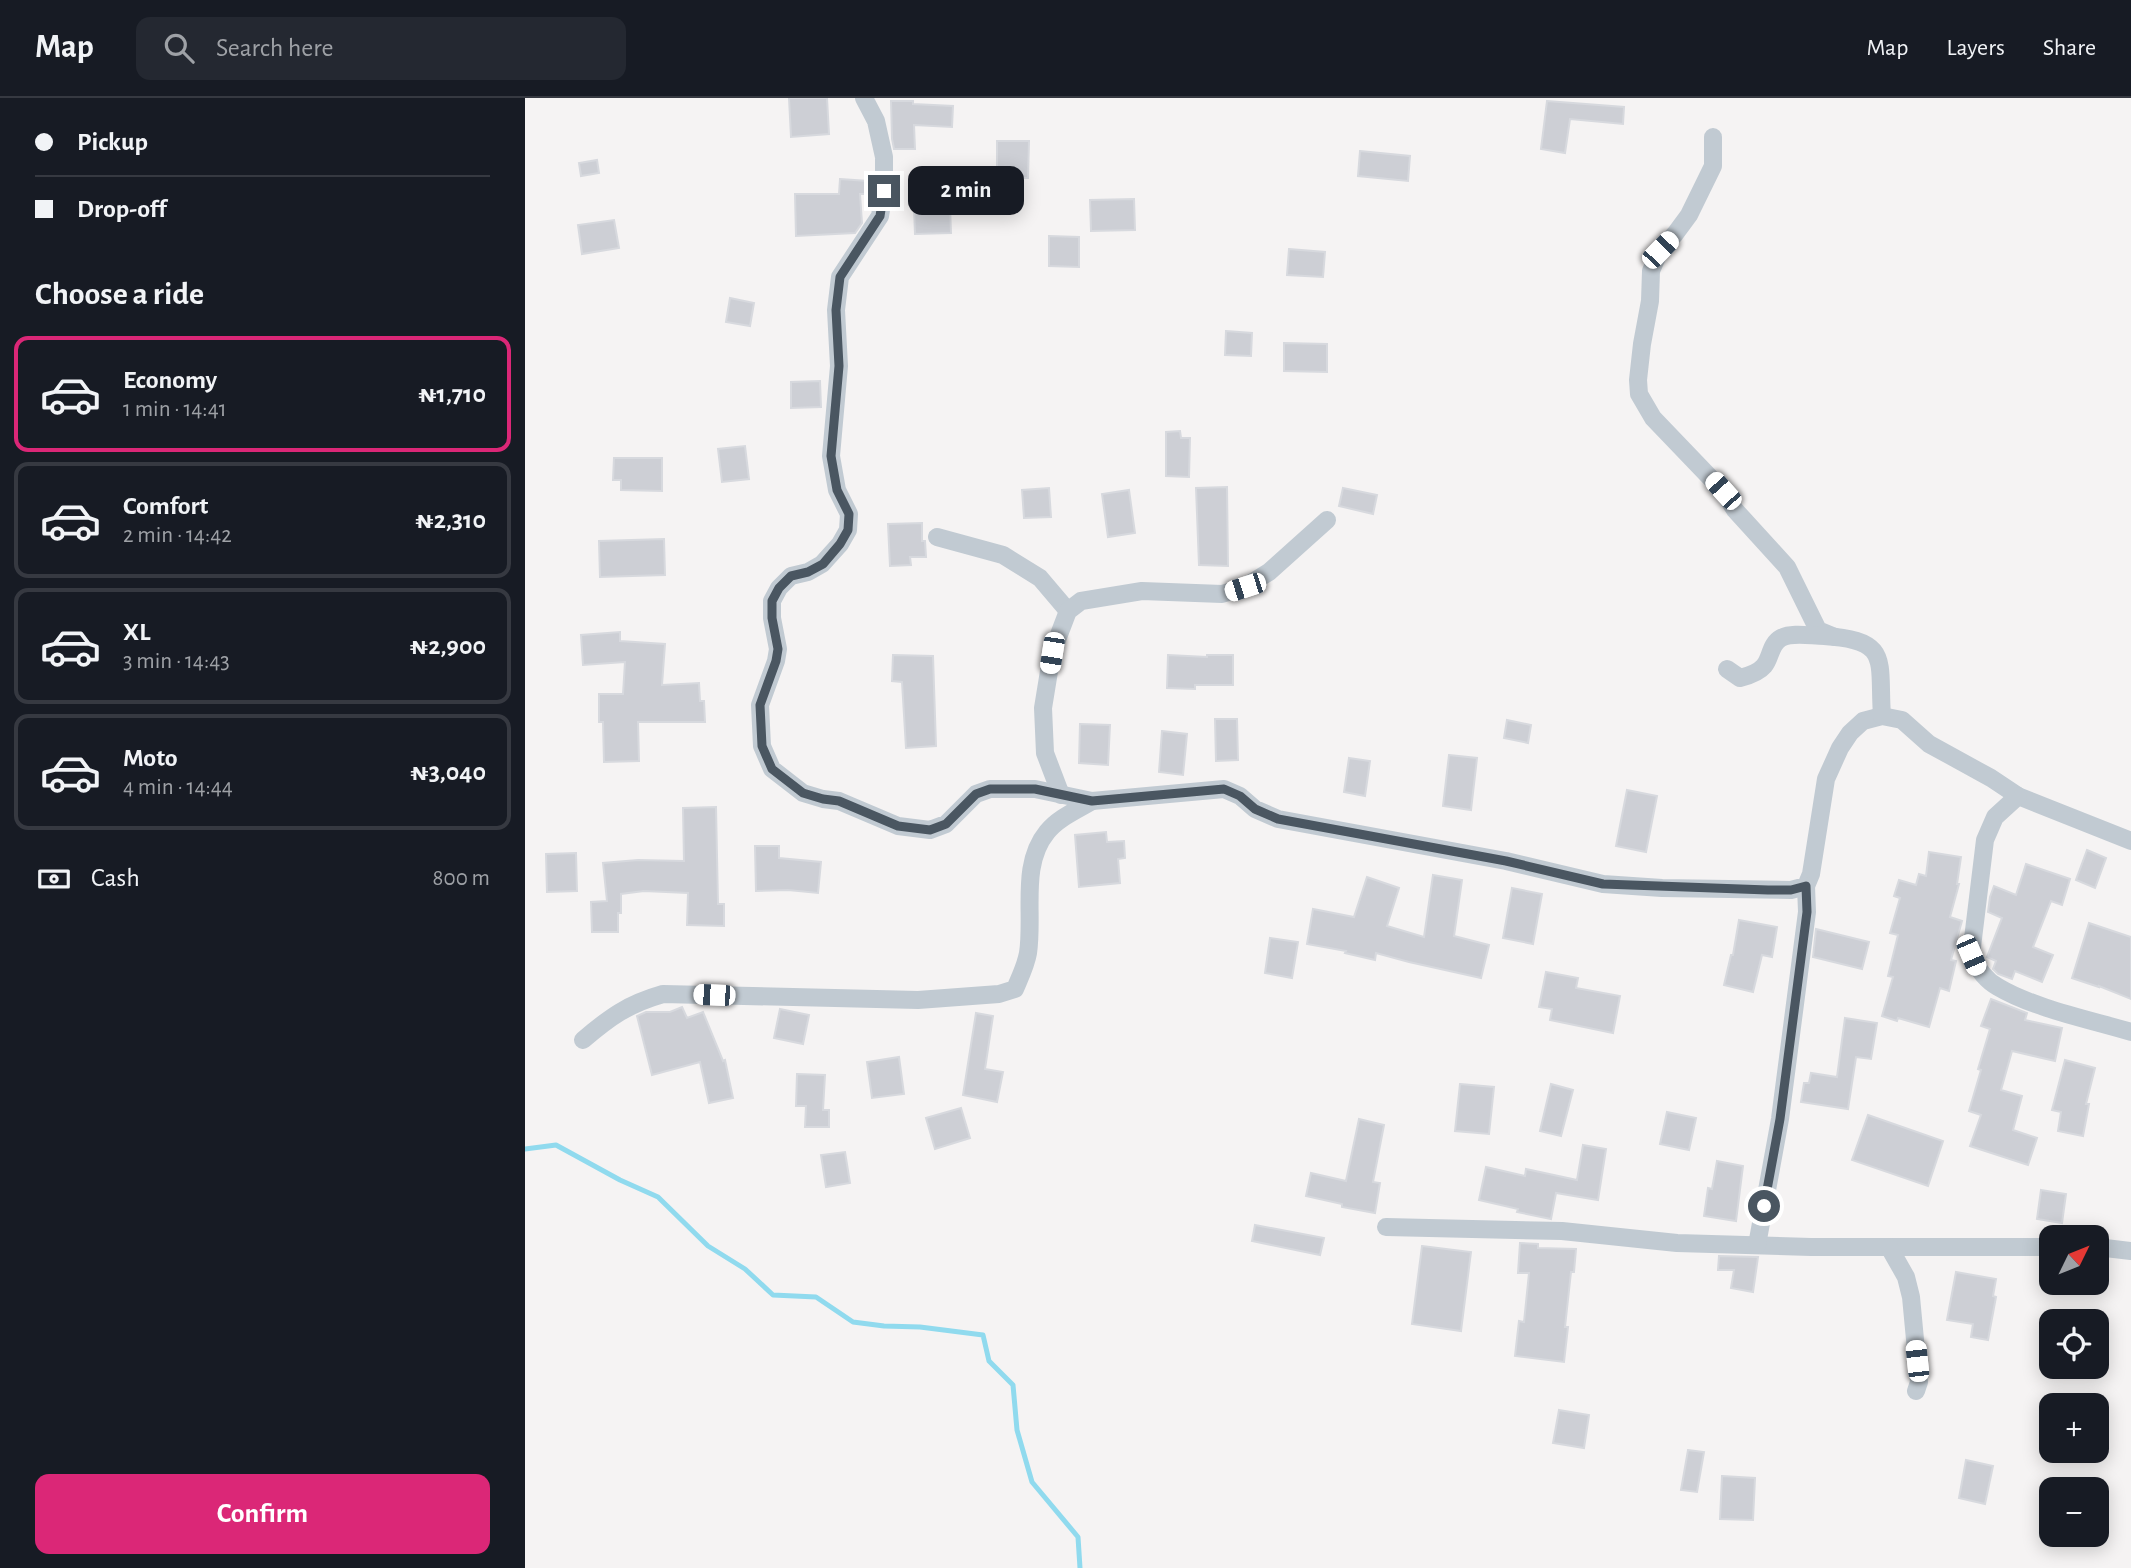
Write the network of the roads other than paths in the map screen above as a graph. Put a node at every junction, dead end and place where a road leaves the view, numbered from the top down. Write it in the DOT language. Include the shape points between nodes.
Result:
graph roads {
  1 [pos="864,98"];
  2 [pos="1713,137"];
  3 [pos="1327,520"];
  4 [pos="937,537"];
  5 [pos="1067,611"];
  6 [pos="1835,637"];
  7 [pos="1727,669"];
  8 [pos="1882,716"];
  9 [pos="1061,795"];
  10 [pos="2018,796"];
  11 [pos="1092,801"];
  12 [pos="2131,841"];
  13 [pos="1806,886"];
  14 [pos="2131,1032"];
  15 [pos="583,1040"];
  16 [pos="1386,1227"];
  17 [pos="1757,1245"];
  18 [pos="1889,1247"];
  19 [pos="2039,1247"];
  20 [pos="2109,1248"];
  21 [pos="2131,1251"];
  22 [pos="1916,1391"];
  1 -- 9 [label="street" via="876,121 884,157 884,191 880,216 840,277 836,310 839,366 831,456 837,490 849,514 848,530 823,564 791,576 772,601 778,649 760,705 762,746 772,769 803,793 839,801 898,826 930,830 946,824 976,794 990,789 1035,789"];
  2 -- 6 [label="street" via="1713,166 1689,215 1660,250 1651,271 1639,394 1653,418 1787,567 1818,630"];
  3 -- 5 [label="street" via="1269,572 1245,587 1221,594 1142,591 1081,601"];
  4 -- 5 [label="street" via="1003,555 1040,578"];
  5 -- 9 [label="street" via="1052,653 1043,708 1045,753"];
  6 -- 7 [label="street" via="1781,638 1765,665 1752,674 1740,678"];
  6 -- 8 [label="street" via="1874,649 1879,659"];
  8 -- 10 [label="street" via="1902,720 1929,744"];
  8 -- 13 [label="street" via="1863,721 1839,748 1826,779"];
  9 -- 11 [label="street"];
  10 -- 12 [label="street"];
  10 -- 14 [label="street" via="1995,817 1985,841 1971,955 1977,969 1996,987 2027,1001"];
  11 -- 13 [label="street" via="1224,789 1278,819 1506,861 1603,884 1791,890"];
  11 -- 15 [label="street" via="1048,831 1036,850 1030,879 1028,953 1015,989 999,995 918,1000 663,994 615,1014"];
  13 -- 17 [label="street" via="1807,912 1782,1105"];
  16 -- 17 [label="street" via="1562,1231 1677,1243"];
  17 -- 18 [label="street"];
  18 -- 19 [label="street"];
  18 -- 22 [label="street" via="1911,1297"];
  20 -- 21 [label="street"];
}
